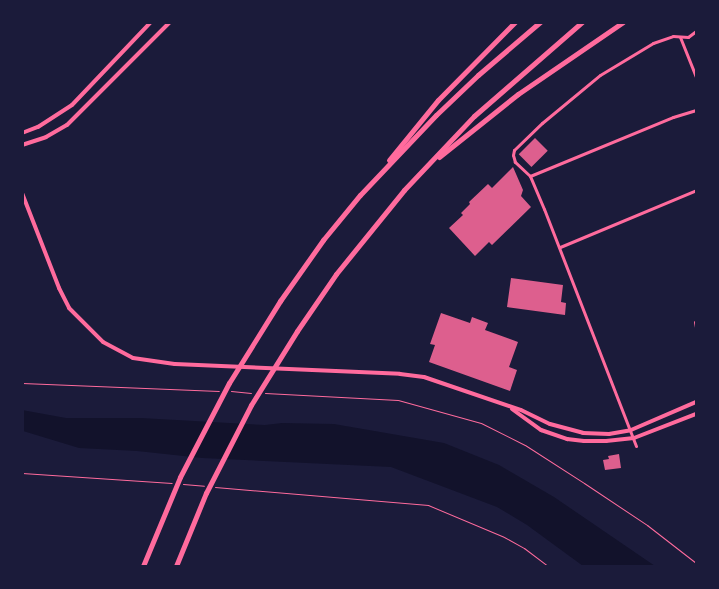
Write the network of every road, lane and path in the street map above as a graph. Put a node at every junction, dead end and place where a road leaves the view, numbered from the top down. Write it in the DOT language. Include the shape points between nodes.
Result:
graph roads {
  1 [pos="151,22"];
  2 [pos="170,22"];
  3 [pos="515,22"];
  4 [pos="540,22"];
  5 [pos="582,22"];
  6 [pos="623,22"];
  7 [pos="696,31"];
  8 [pos="680,37"];
  9 [pos="696,77"];
  10 [pos="90,86"];
  11 [pos="99,94"];
  12 [pos="696,110"];
  13 [pos="22,133"];
  14 [pos="22,145"];
  15 [pos="421,171"];
  16 [pos="530,176"];
  17 [pos="696,190"];
  18 [pos="22,194"];
  19 [pos="360,195"];
  20 [pos="560,248"];
  21 [pos="695,322"];
  22 [pos="696,327"];
  23 [pos="22,383"];
  24 [pos="219,391"];
  25 [pos="228,391"];
  26 [pos="256,393"];
  27 [pos="265,393"];
  28 [pos="696,402"];
  29 [pos="512,409"];
  30 [pos="696,414"];
  31 [pos="631,430"];
  32 [pos="634,438"];
  33 [pos="636,446"];
  34 [pos="22,474"];
  35 [pos="696,564"];
  36 [pos="143,566"];
  37 [pos="176,566"];
  38 [pos="548,566"];
  1 -- 10 [label="street"];
  2 -- 11 [label="street"];
  3 -- 19 [label="highway" via="438,100"];
  4 -- 19 [label="highway" via="458,94"];
  5 -- 15 [label="highway" via="501,92"];
  6 -- 15 [label="highway" via="518,94"];
  7 -- 8 [label="street" via="688,37"];
  8 -- 9 [label="street"];
  8 -- 16 [label="street" via="666,38 640,49 600,76 542,123 512,155"];
  10 -- 11 [label="street"];
  10 -- 13 [label="street" via="72,105 38,128"];
  11 -- 14 [label="street" via="67,125"];
  12 -- 16 [label="street"];
  15 -- 37 [label="highway" via="368,232 276,362 206,493"];
  16 -- 20 [label="street"];
  17 -- 20 [label="street"];
  18 -- 29 [label="street" via="69,308 84,326 118,351 153,362 424,377"];
  19 -- 36 [label="highway" via="280,301 229,383 180,477"];
  20 -- 31 [label="street"];
  21 -- 22 [label="street"];
  23 -- 24 [label="path"];
  25 -- 26 [label="path"];
  27 -- 35 [label="path" via="398,400 481,423 525,444 647,525"];
  28 -- 31 [label="street"];
  29 -- 31 [label="street" via="566,430 583,433 609,434"];
  29 -- 32 [label="street" via="541,430 567,439 606,442"];
  30 -- 32 [label="street"];
  31 -- 32 [label="street"];
  32 -- 33 [label="street"];
  34 -- 38 [label="path" via="428,505 504,537"];
}
